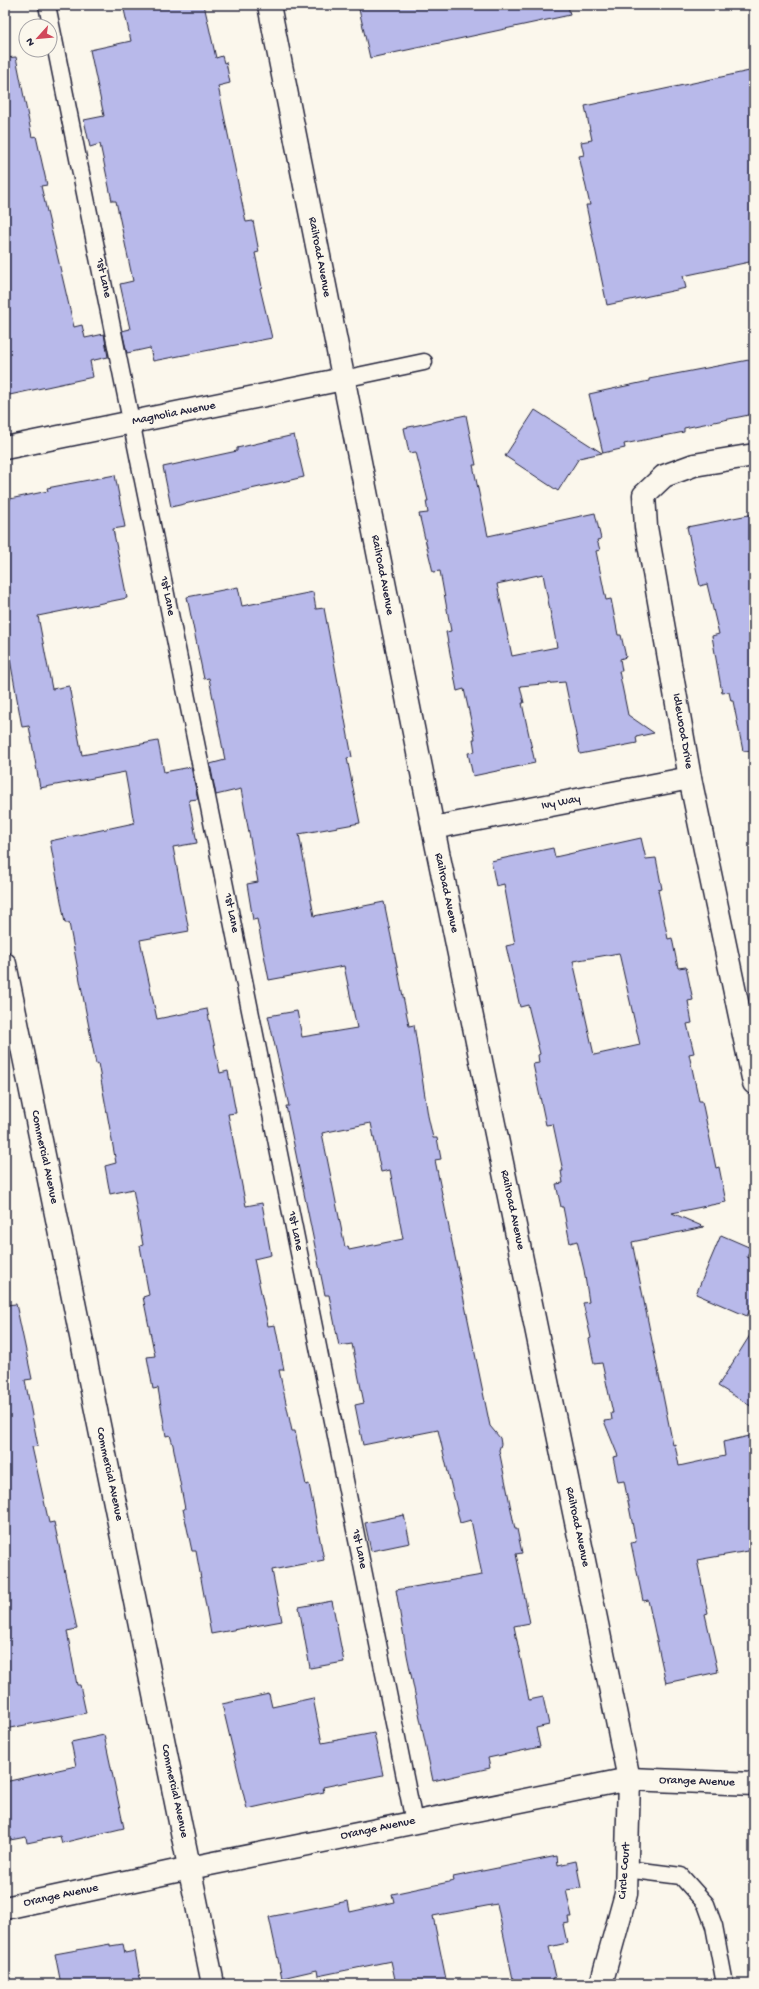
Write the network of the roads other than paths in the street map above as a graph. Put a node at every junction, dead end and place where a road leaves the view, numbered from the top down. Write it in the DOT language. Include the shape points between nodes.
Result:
graph roads {
  1 [pos="47,5"];
  2 [pos="268,5"];
  3 [pos="424,362"];
  4 [pos="343,379"];
  5 [pos="132,422"];
  6 [pos="5,448"];
  7 [pos="754,455"];
  8 [pos="690,778"];
  9 [pos="433,828"];
  10 [pos="5,964"];
  11 [pos="754,1083"];
  12 [pos="629,1779"];
  13 [pos="754,1785"];
  14 [pos="414,1822"];
  15 [pos="190,1868"];
  16 [pos="626,1870"];
  17 [pos="5,1908"];
  18 [pos="214,1984"];
  19 [pos="600,1984"];
  20 [pos="725,1984"];
  1 -- 5 [label="lane, 1st Lane"];
  2 -- 4 [label="street, Railroad Avenue"];
  3 -- 4 [label="lane"];
  4 -- 5 [label="street, Magnolia Avenue"];
  4 -- 9 [label="street, Railroad Avenue"];
  5 -- 6 [label="street, Magnolia Avenue"];
  5 -- 14 [label="lane, 1st Lane"];
  7 -- 8 [label="street, Idlewood Drive" via="694,465 664,476 644,494 646,527"];
  8 -- 9 [label="street, Ivy Way"];
  8 -- 11 [label="street, Idlewood Drive"];
  9 -- 12 [label="street, Railroad Avenue"];
  10 -- 15 [label="street, Commercial Avenue"];
  12 -- 13 [label="street, Orange Avenue"];
  12 -- 14 [label="street, Orange Avenue"];
  12 -- 16 [label="street, Circle Court"];
  14 -- 15 [label="street, Orange Avenue"];
  15 -- 17 [label="street, Orange Avenue"];
  15 -- 18 [label="street, Commercial Avenue"];
  16 -- 19 [label="street, Circle Court" via="626,1894"];
  16 -- 20 [label="lane" via="681,1876 706,1904 714,1926"];
}
